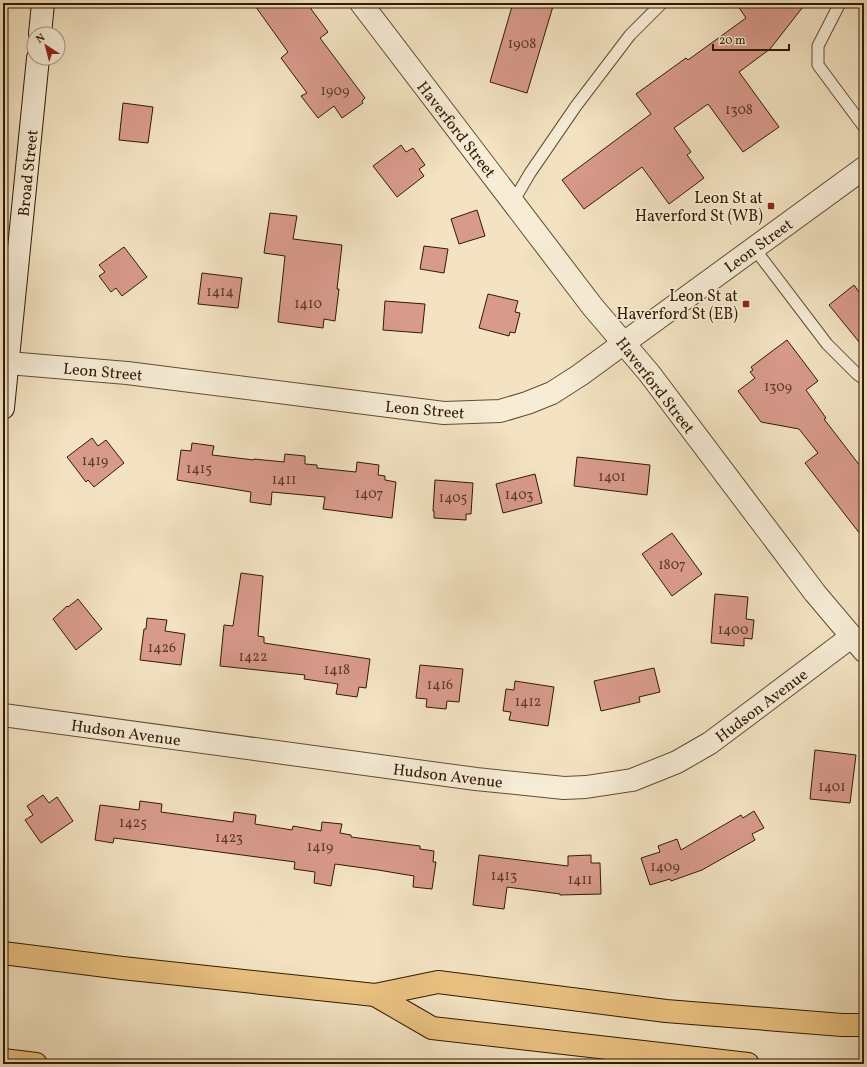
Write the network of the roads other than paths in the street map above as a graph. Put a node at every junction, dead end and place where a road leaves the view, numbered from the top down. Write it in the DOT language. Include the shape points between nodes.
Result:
graph roads {
  1 [pos="43,3"];
  2 [pos="362,3"];
  3 [pos="662,3"];
  4 [pos="840,3"];
  5 [pos="41,26"];
  6 [pos="37,66"];
  7 [pos="864,127"];
  8 [pos="864,170"];
  9 [pos="513,202"];
  10 [pos="754,248"];
  11 [pos="623,343"];
  12 [pos="8,363"];
  13 [pos="864,379"];
  14 [pos="3,408"];
  15 [pos="857,644"];
  16 [pos="3,715"];
  17 [pos="3,953"];
  18 [pos="375,995"];
  19 [pos="864,1025"];
  20 [pos="3,1060"];
  21 [pos="36,1064"];
  22 [pos="748,1064"];
  1 -- 5 [label="street"];
  2 -- 9 [label="street, Haverford Street"];
  3 -- 9 [label="lane" via="630,35 576,106"];
  4 -- 7 [label="lane" via="818,46 818,65"];
  6 -- 12 [label="street, Broad Street"];
  8 -- 10 [label="street, Leon Street"];
  9 -- 11 [label="street, Haverford Street"];
  10 -- 11 [label="street, Leon Street"];
  10 -- 13 [label="lane" via="826,344"];
  11 -- 12 [label="street, Leon Street" via="552,393 500,410 475,412 444,413 127,373"];
  11 -- 15 [label="street, Haverford Street" via="649,373 815,593"];
  12 -- 14 [label="street, Broad Street"];
  15 -- 16 [label="street, Hudson Avenue" via="710,743 683,758 632,780 586,787 564,788 476,779"];
  17 -- 18 [label="highway"];
  18 -- 19 [label="highway" via="438,982 666,1011"];
  18 -- 22 [label="highway" via="432,1028"];
  20 -- 21 [label="highway"];
}
